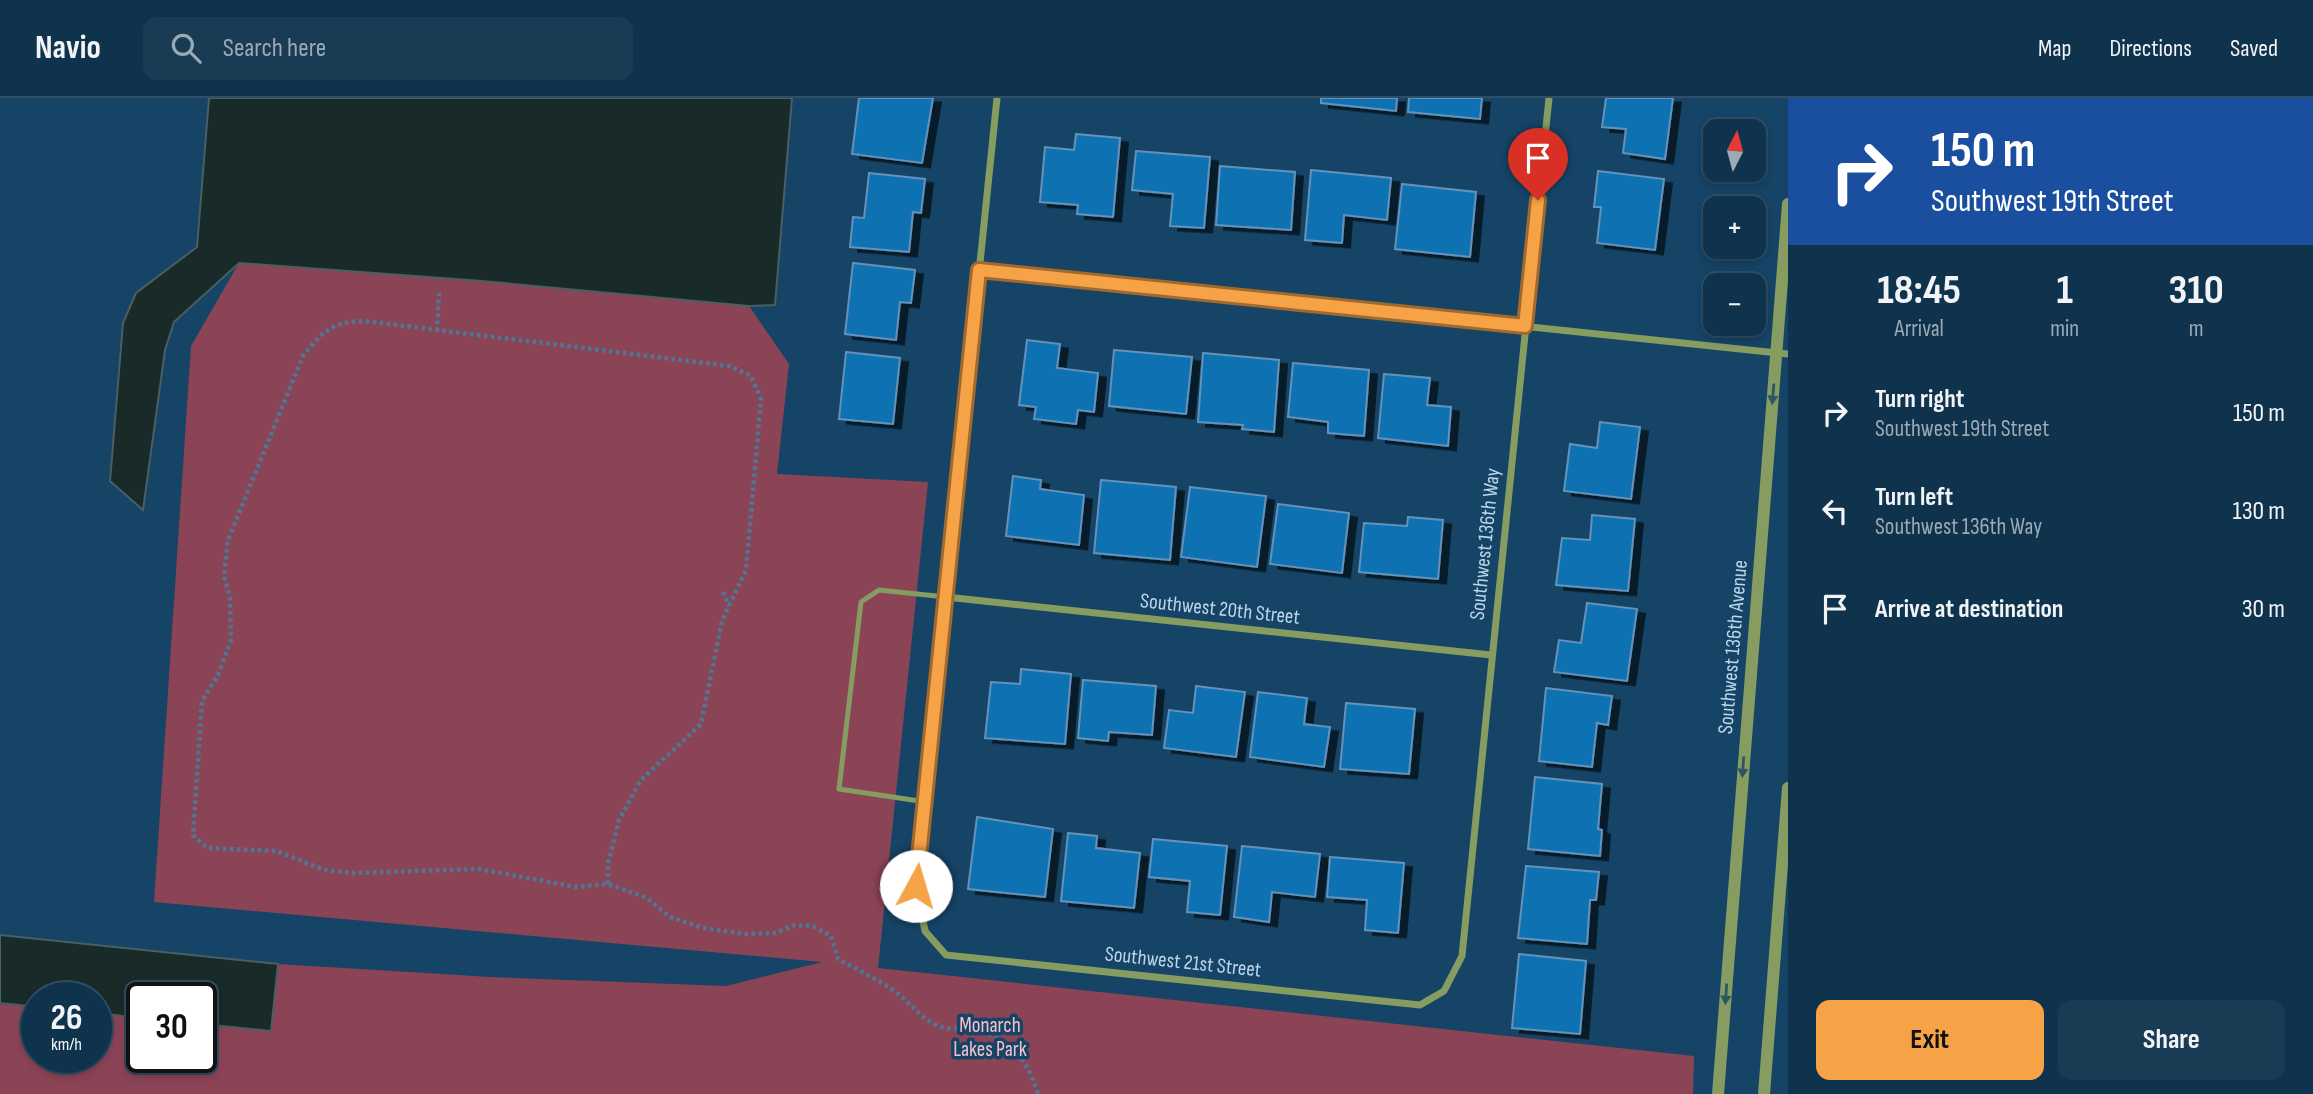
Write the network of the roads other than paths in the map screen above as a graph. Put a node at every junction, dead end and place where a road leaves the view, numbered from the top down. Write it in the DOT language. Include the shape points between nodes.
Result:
graph roads {
  1 [pos="997,98"];
  2 [pos="1549,98"];
  3 [pos="1788,204"];
  4 [pos="979,270"];
  5 [pos="1525,326"];
  6 [pos="1782,353"];
  7 [pos="946,597"];
  8 [pos="1490,656"];
  9 [pos="1788,788"];
  10 [pos="926,802"];
  11 [pos="1444,991"];
  12 [pos="1718,1094"];
  13 [pos="1765,1094"];
  1 -- 4 [label="street"];
  2 -- 5 [label="street, Southwest 136th Way"];
  3 -- 6 [label="street, Southwest 136th Avenue"];
  4 -- 5 [label="street"];
  4 -- 7 [label="street"];
  5 -- 6 [label="street"];
  5 -- 8 [label="street, Southwest 136th Way"];
  6 -- 12 [label="street, Southwest 136th Avenue, one-way"];
  7 -- 8 [label="street, Southwest 20th Street"];
  7 -- 10 [label="street"];
  7 -- 10 [label="lane" via="879,590 861,602 839,789"];
  8 -- 11 [label="street, Southwest 136th Way" via="1462,956"];
  9 -- 13 [label="street"];
  10 -- 11 [label="street, Southwest 21st Street" via="916,886 925,931 946,955 1420,1005"];
}
